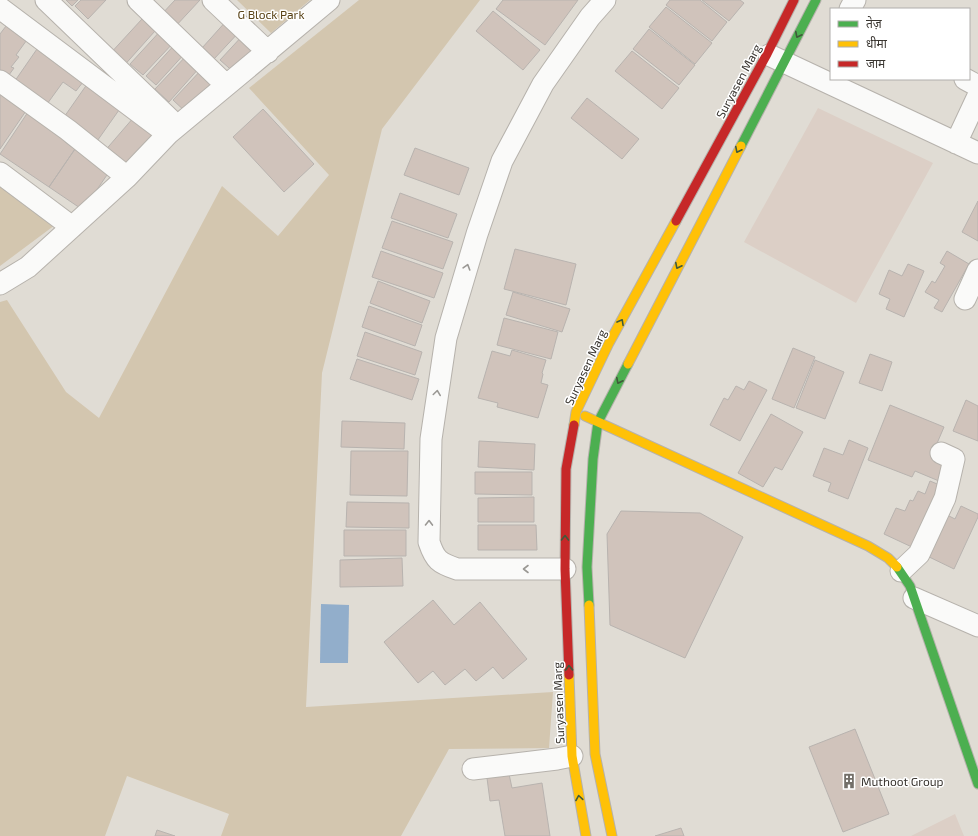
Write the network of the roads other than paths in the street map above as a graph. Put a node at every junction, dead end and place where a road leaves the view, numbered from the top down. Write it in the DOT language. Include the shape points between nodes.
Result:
graph roads {
  1 [pos="46,0"];
  2 [pos="138,0"];
  3 [pos="213,0"];
  4 [pos="329,0"];
  5 [pos="605,0"];
  6 [pos="794,0"];
  7 [pos="816,0"];
  8 [pos="0,8"];
  9 [pos="268,52"];
  10 [pos="775,58"];
  11 [pos="967,80"];
  12 [pos="0,82"];
  13 [pos="226,85"];
  14 [pos="978,86"];
  15 [pos="978,96"];
  16 [pos="173,130"];
  17 [pos="956,143"];
  18 [pos="978,153"];
  19 [pos="0,173"];
  20 [pos="127,177"];
  21 [pos="72,227"];
  22 [pos="978,270"];
  23 [pos="0,284"];
  24 [pos="965,299"];
  25 [pos="576,412"];
  26 [pos="598,422"];
  27 [pos="941,453"];
  28 [pos="565,569"];
  29 [pos="901,571"];
  30 [pos="914,598"];
  31 [pos="978,626"];
  32 [pos="572,756"];
  33 [pos="472,769"];
  34 [pos="978,784"];
  35 [pos="586,836"];
  36 [pos="612,836"];
  1 -- 16 [label="street"];
  2 -- 13 [label="street"];
  3 -- 9 [label="street"];
  4 -- 9 [label="street"];
  28 -- 5 [label="street, one-way" via="457,569 443,564 433,555 429,542 431,439 446,338 502,162 543,84 590,16"];
  6 -- 10 [label="street, Suryasen Marg"];
  7 -- 10 [label="street, Suryasen Marg, one-way"];
  8 -- 16 [label="street"];
  9 -- 13 [label="street"];
  10 -- 17 [label="street"];
  25 -- 10 [label="street, Suryasen Marg, one-way" via="609,343"];
  10 -- 26 [label="street, Suryasen Marg, one-way"];
  11 -- 14 [label="street"];
  12 -- 20 [label="street" via="68,130"];
  13 -- 16 [label="street"];
  15 -- 17 [label="street"];
  16 -- 20 [label="street"];
  17 -- 18 [label="street"];
  19 -- 21 [label="street"];
  20 -- 21 [label="street"];
  21 -- 23 [label="street" via="28,267"];
  22 -- 24 [label="street"];
  25 -- 26 [label="street"];
  28 -- 25 [label="street, Suryasen Marg, one-way" via="566,469"];
  26 -- 29 [label="street" via="868,546 890,559"];
  26 -- 36 [label="street, Suryasen Marg" via="592,459 587,567 595,754"];
  27 -- 29 [label="street" via="954,460 945,498 919,554"];
  32 -- 28 [label="street, Suryasen Marg, one-way"];
  29 -- 30 [label="street"];
  30 -- 31 [label="street"];
  30 -- 34 [label="street"];
  32 -- 33 [label="street"];
  35 -- 32 [label="street, Suryasen Marg, one-way"];
}
